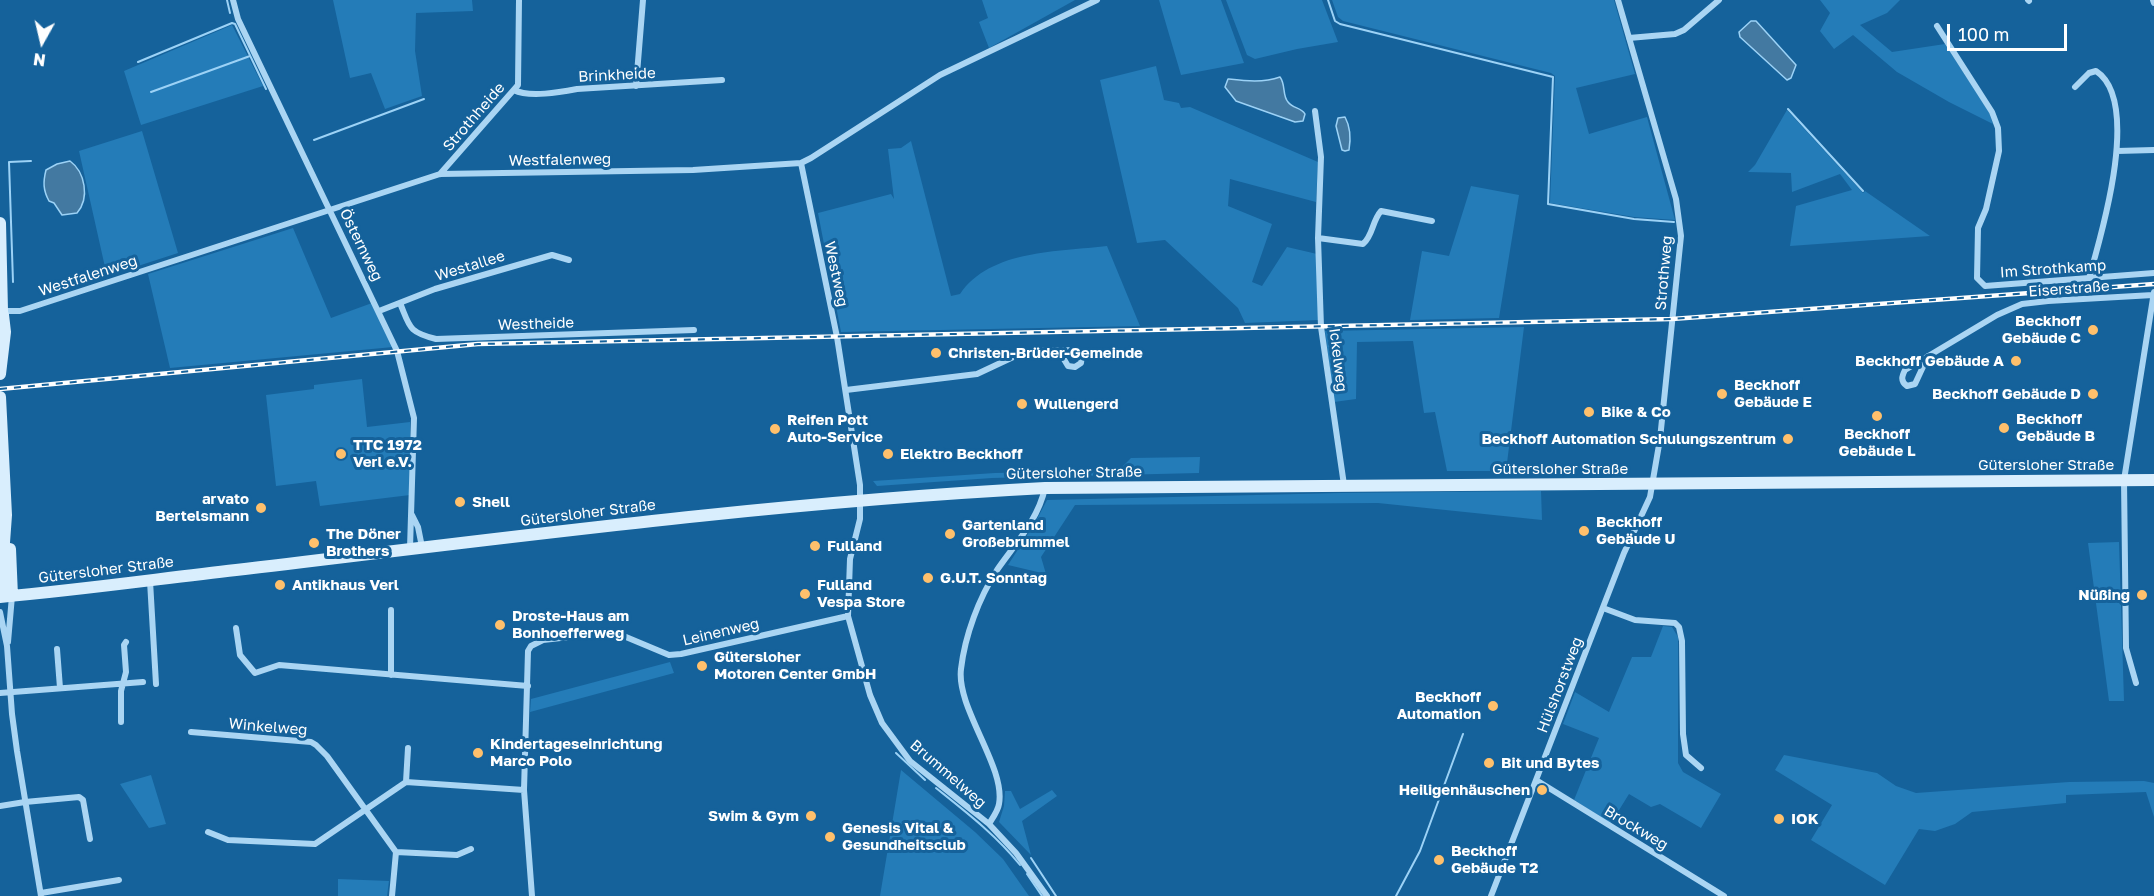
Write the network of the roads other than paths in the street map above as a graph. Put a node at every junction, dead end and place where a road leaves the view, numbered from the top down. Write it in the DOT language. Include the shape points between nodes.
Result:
graph roads {
  1 [pos="233,0"];
  2 [pos="519,0"];
  3 [pos="643,0"];
  4 [pos="1097,0"];
  5 [pos="1618,0"];
  6 [pos="1719,0"];
  7 [pos="1937,26"];
  8 [pos="1629,38"];
  9 [pos="722,80"];
  10 [pos="636,86"];
  11 [pos="2075,87"];
  12 [pos="514,90"];
  13 [pos="1315,111"];
  14 [pos="2154,150"];
  15 [pos="2117,151"];
  16 [pos="801,163"];
  17 [pos="440,174"];
  18 [pos="331,211"];
  19 [pos="1432,221"];
  20 [pos="0,223"];
  21 [pos="1318,238"];
  22 [pos="569,260"];
  23 [pos="2154,273"];
  24 [pos="2089,278"];
  25 [pos="2154,293"];
  26 [pos="400,303"];
  27 [pos="379,311"];
  28 [pos="1,317"];
  29 [pos="694,330"];
  30 [pos="1059,351"];
  31 [pos="1928,356"];
  32 [pos="0,374"];
  33 [pos="846,390"];
  34 [pos="0,397"];
  35 [pos="2124,480"];
  36 [pos="2154,480"];
  37 [pos="1652,483"];
  38 [pos="1344,485"];
  39 [pos="1045,488"];
  40 [pos="860,500"];
  41 [pos="412,514"];
  42 [pos="416,548"];
  43 [pos="150,580"];
  44 [pos="4,596"];
  45 [pos="1603,608"];
  46 [pos="391,610"];
  47 [pos="0,611"];
  48 [pos="848,616"];
  49 [pos="236,628"];
  50 [pos="126,642"];
  51 [pos="7,646"];
  52 [pos="57,649"];
  53 [pos="391,675"];
  54 [pos="143,682"];
  55 [pos="2136,683"];
  56 [pos="123,684"];
  57 [pos="156,684"];
  58 [pos="528,686"];
  59 [pos="60,688"];
  60 [pos="9,691"];
  61 [pos="0,693"];
  62 [pos="121,722"];
  63 [pos="190,732"];
  64 [pos="408,748"];
  65 [pos="1701,768"];
  66 [pos="1536,780"];
  67 [pos="406,782"];
  68 [pos="524,790"];
  69 [pos="25,802"];
  70 [pos="0,806"];
  71 [pos="365,811"];
  72 [pos="988,825"];
  73 [pos="208,832"];
  74 [pos="90,839"];
  75 [pos="471,849"];
  76 [pos="396,852"];
  77 [pos="119,880"];
  78 [pos="41,895"];
  79 [pos="392,896"];
  80 [pos="532,896"];
  81 [pos="1047,896"];
  82 [pos="1491,896"];
  83 [pos="1724,896"];
  1 -- 18 [label="street, Östernweg" via="238,19"];
  2 -- 12 [label="street, Strothheide" via="518,85"];
  3 -- 10 [label="street"];
  4 -- 16 [label="street, Westfalenweg" via="940,75"];
  5 -- 8 [label="street, Strothweg"];
  6 -- 8 [label="street" via="1675,34"];
  7 -- 24 [label="street, Im Strothkamp" via="1992,112 1998,128 1999,151 1978,228 1977,278 1985,286"];
  8 -- 37 [label="street, Strothweg" via="1676,199 1681,236"];
  9 -- 10 [label="street, Brinkheide"];
  10 -- 12 [label="street, Brinkheide" via="521,94"];
  11 -- 15 [label="street" via="2089,73 2096,71 2102,75 2114,106"];
  12 -- 17 [label="street, Strothheide"];
  13 -- 21 [label="street, Ickelweg" via="1321,158"];
  14 -- 15 [label="street"];
  15 -- 24 [label="street" via="2106,220"];
  16 -- 17 [label="street, Westfalenweg" via="693,170"];
  16 -- 33 [label="street, Westweg"];
  17 -- 18 [label="street, Westfalenweg"];
  18 -- 27 [label="street, Östernweg"];
  18 -- 28 [label="street, Westfalenweg"];
  19 -- 21 [label="street" via="1381,211 1363,244"];
  20 -- 28 [label="main road"];
  21 -- 38 [label="street, Ickelweg" via="1321,327"];
  22 -- 26 [label="street, Westallee" via="552,255"];
  23 -- 24 [label="street, Im Strothkamp"];
  25 -- 31 [label="street, Eiserstraße" via="2022,304"];
  25 -- 35 [label="street, Eiserstraße"];
  26 -- 27 [label="street, Westallee"];
  26 -- 29 [label="street, Westheide" via="410,327 418,335 436,339"];
  27 -- 41 [label="street, Östernweg" via="397,351 414,418"];
  28 -- 32 [label="main road" via="5,332"];
  30 -- 33 [label="street" via="1026,351 977,374"];
  31 -- 31 [label="street, Eiserstraße" via="1905,370 1903,383 1915,384"];
  33 -- 40 [label="street, Westweg"];
  34 -- 44 [label="main road" via="6,515"];
  35 -- 36 [label="main road, Gütersloher Straße"];
  35 -- 37 [label="main road, Gütersloher Straße"];
  35 -- 55 [label="street, Eiserstraße" via="2126,648"];
  37 -- 38 [label="main road, Gütersloher Straße"];
  37 -- 45 [label="street, Hülshorstweg" via="1650,497"];
  38 -- 39 [label="main road, Gütersloher Straße"];
  39 -- 40 [label="main road, Gütersloher Straße"];
  39 -- 72 [label="street, Brummelweg" via="1041,505 996,573 972,621 961,670 963,690 998,785 999,805"];
  40 -- 42 [label="main road, Gütersloher Straße"];
  40 -- 48 [label="street, Brummelweg" via="860,519 850,559"];
  41 -- 42 [label="street, Östernweg"];
  41 -- 42 [label="street, Östernweg" via="418,527"];
  42 -- 43 [label="main road, Gütersloher Straße"];
  43 -- 44 [label="main road, Gütersloher Straße"];
  43 -- 57 [label="street"];
  44 -- 47 [label="street"];
  44 -- 51 [label="street"];
  45 -- 65 [label="street" via="1635,620 1675,623 1679,627 1686,755"];
  45 -- 66 [label="street, Hülshorstweg"];
  46 -- 53 [label="street"];
  47 -- 51 [label="street"];
  48 -- 58 [label="street, Leinenweg" via="681,654 669,654 614,632 543,640 528,651"];
  48 -- 72 [label="street, Brummelweg" via="863,674 884,725 910,761"];
  49 -- 53 [label="street" via="240,655 255,673 279,665"];
  50 -- 56 [label="street"];
  51 -- 60 [label="street"];
  52 -- 59 [label="street"];
  53 -- 58 [label="street"];
  54 -- 56 [label="street"];
  56 -- 59 [label="street"];
  56 -- 62 [label="street"];
  58 -- 68 [label="street, Leinenweg"];
  59 -- 60 [label="street"];
  60 -- 61 [label="street"];
  60 -- 69 [label="street"];
  63 -- 71 [label="street, Winkelweg" via="311,742 327,756"];
  64 -- 67 [label="street"];
  66 -- 82 [label="street, Hülshorstweg"];
  66 -- 83 [label="street, Brockweg"];
  67 -- 68 [label="street"];
  67 -- 71 [label="street"];
  68 -- 80 [label="street, Leinenweg"];
  69 -- 70 [label="street"];
  69 -- 74 [label="street" via="80,797"];
  69 -- 78 [label="street"];
  71 -- 73 [label="street" via="315,844 228,840"];
  71 -- 76 [label="street, Winkelweg"];
  72 -- 81 [label="street, Brummelweg" via="1016,853"];
  75 -- 76 [label="street" via="457,855"];
  76 -- 79 [label="street"];
  77 -- 78 [label="street"];
}
